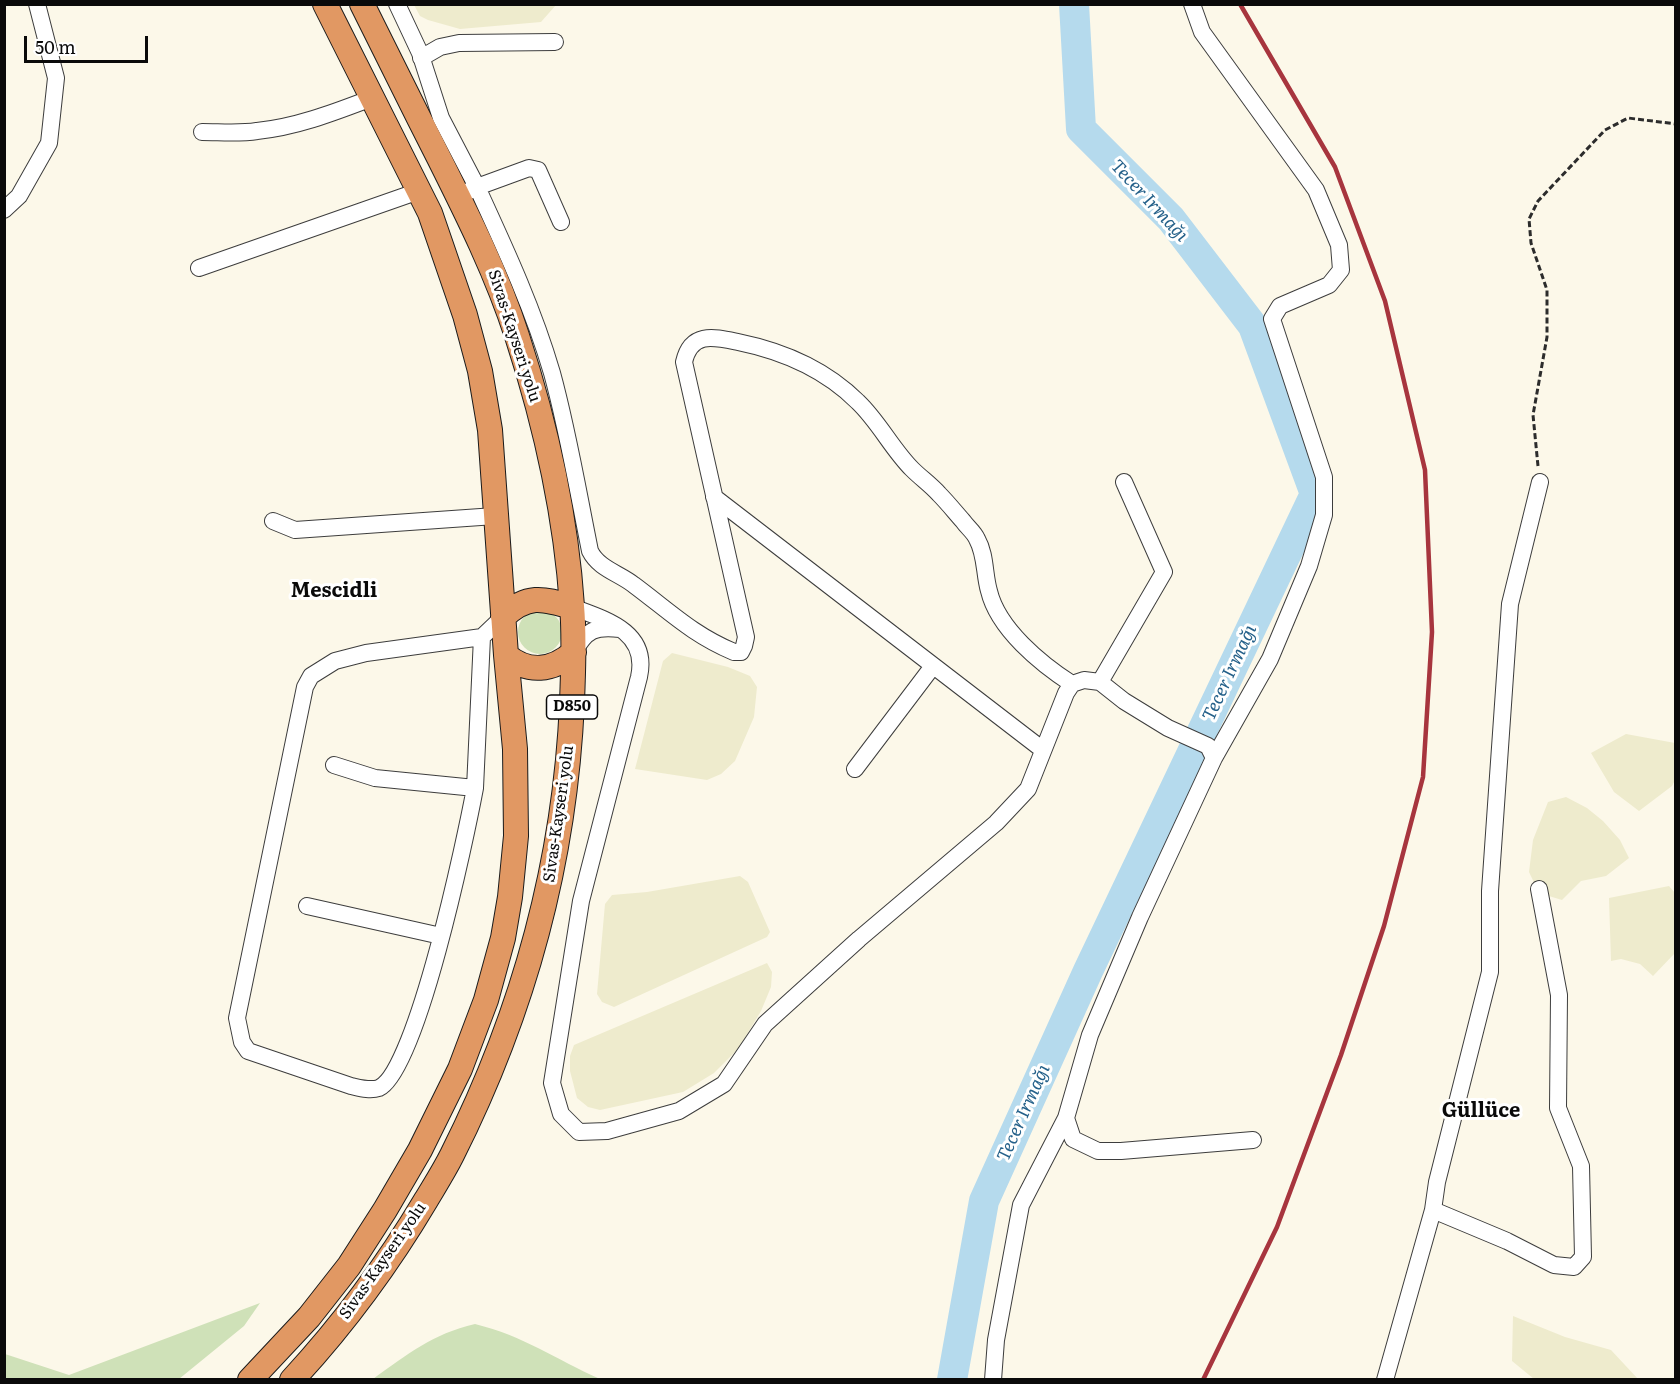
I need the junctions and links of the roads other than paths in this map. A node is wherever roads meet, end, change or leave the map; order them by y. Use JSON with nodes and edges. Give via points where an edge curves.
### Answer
{"nodes":[{"id":1,"x":37,"y":4,"type":"edge"},
{"id":2,"x":326,"y":4,"type":"edge"},
{"id":3,"x":362,"y":4,"type":"edge"},
{"id":4,"x":397,"y":4,"type":"edge"},
{"id":5,"x":1192,"y":4,"type":"edge"},
{"id":6,"x":555,"y":42,"type":"dead end"},
{"id":7,"x":421,"y":58,"type":"junction"},
{"id":8,"x":372,"y":98,"type":"junction"},
{"id":9,"x":202,"y":132,"type":"dead end"},
{"id":10,"x":419,"y":191,"type":"junction"},
{"id":11,"x":467,"y":191,"type":"junction"},
{"id":12,"x":4,"y":210,"type":"edge"},
{"id":13,"x":561,"y":222,"type":"dead end"},
{"id":14,"x":199,"y":268,"type":"dead end"},
{"id":15,"x":1124,"y":482,"type":"dead end"},
{"id":16,"x":1540,"y":482,"type":"road end"},
{"id":17,"x":714,"y":497,"type":"junction"},
{"id":18,"x":495,"y":516,"type":"junction"},
{"id":19,"x":273,"y":520,"type":"dead end"},
{"id":20,"x":572,"y":607,"type":"junction"},
{"id":21,"x":503,"y":617,"type":"junction"},
{"id":22,"x":620,"y":629,"type":"junction"},
{"id":23,"x":482,"y":637,"type":"junction"},
{"id":24,"x":574,"y":651,"type":"junction"},
{"id":25,"x":506,"y":655,"type":"junction"},
{"id":26,"x":933,"y":666,"type":"junction"},
{"id":27,"x":1100,"y":682,"type":"junction"},
{"id":28,"x":1072,"y":684,"type":"junction"},
{"id":29,"x":1043,"y":750,"type":"junction"},
{"id":30,"x":1211,"y":752,"type":"junction"},
{"id":31,"x":334,"y":765,"type":"dead end"},
{"id":32,"x":855,"y":769,"type":"dead end"},
{"id":33,"x":475,"y":788,"type":"junction"},
{"id":34,"x":1539,"y":889,"type":"dead end"},
{"id":35,"x":307,"y":906,"type":"dead end"},
{"id":36,"x":441,"y":936,"type":"junction"},
{"id":37,"x":1066,"y":1118,"type":"junction"},
{"id":38,"x":1253,"y":1140,"type":"dead end"},
{"id":39,"x":1432,"y":1210,"type":"junction"},
{"id":40,"x":250,"y":1380,"type":"edge"},
{"id":41,"x":292,"y":1380,"type":"edge"},
{"id":42,"x":993,"y":1380,"type":"edge"},
{"id":43,"x":1385,"y":1380,"type":"edge"}],
"edges":[{"from":1,"to":12,"type":"street","via":[[56,78],[49,143],[19,196]]},
{"from":2,"to":8,"type":"highway","name":"Sivas-Kayseri yolu"},
{"from":3,"to":11,"type":"highway","name":"Sivas-Kayseri yolu","number":"D850"},
{"from":4,"to":7,"type":"street"},
{"from":5,"to":30,"type":"street","via":[[1202,32],[1316,190],[1339,245],[1341,270],[1329,285],[1280,306],[1272,319],[1324,477],[1324,515],[1309,566],[1270,659]]},
{"from":6,"to":7,"type":"street","via":[[459,43],[440,47]]},
{"from":7,"to":11,"type":"street"},
{"from":8,"to":9,"type":"street","via":[[287,126],[257,132]]},
{"from":8,"to":10,"type":"highway","name":"Sivas-Kayseri yolu"},
{"from":10,"to":14,"type":"street"},
{"from":10,"to":18,"type":"highway","name":"Sivas-Kayseri yolu","via":[[430,213],[480,371],[490,430]]},
{"from":11,"to":13,"type":"street","via":[[529,168],[538,170]]},
{"from":11,"to":17,"type":"street","via":[[511,261],[534,318],[551,373],[594,558],[697,634],[741,652],[746,637]]},
{"from":11,"to":20,"type":"highway","name":"Sivas-Kayseri yolu","number":"D850","via":[[517,337],[541,423],[565,532]]},
{"from":15,"to":27,"type":"street","via":[[1164,572]]},
{"from":16,"to":39,"type":"street","via":[[1510,604],[1490,891],[1490,972]]},
{"from":17,"to":26,"type":"street"},
{"from":17,"to":28,"type":"street","via":[[684,362],[690,347],[708,337],[749,344],[788,357],[815,370],[859,402],[898,454],[940,494],[977,538],[993,604],[1003,620],[1042,663]]},
{"from":18,"to":19,"type":"street","via":[[295,530]]},
{"from":18,"to":21,"type":"highway","name":"Sivas-Kayseri yolu"},
{"from":20,"to":21,"type":"highway","via":[[531,599],[517,604]]},
{"from":20,"to":22,"type":"street"},
{"from":20,"to":24,"type":"highway","name":"Sivas-Kayseri yolu","number":"D850"},
{"from":21,"to":23,"type":"street"},
{"from":21,"to":25,"type":"highway","name":"Sivas-Kayseri yolu"},
{"from":22,"to":24,"type":"street","via":[[593,630],[582,637]]},
{"from":22,"to":29,"type":"street","via":[[640,650],[641,666],[581,902],[552,1083],[561,1114],[579,1132],[607,1131],[679,1112],[724,1084],[765,1024],[996,823],[1028,789]]},
{"from":23,"to":25,"type":"street"},
{"from":23,"to":33,"type":"street"},
{"from":23,"to":36,"type":"street","via":[[366,653],[334,662],[311,676],[305,687],[237,1018],[242,1042],[248,1051],[351,1086],[379,1088],[398,1066],[423,1001]]},
{"from":24,"to":25,"type":"highway","via":[[559,664],[545,668],[519,664]]},
{"from":24,"to":41,"type":"highway","name":"Sivas-Kayseri yolu","number":"D850","via":[[570,749],[555,855],[535,942],[499,1048],[452,1156],[410,1227],[320,1350]]},
{"from":25,"to":40,"type":"highway","name":"Sivas-Kayseri yolu","via":[[515,749],[516,836],[503,938],[486,1000],[460,1069],[385,1210],[349,1266],[309,1317]]},
{"from":26,"to":29,"type":"street"},
{"from":26,"to":32,"type":"street"},
{"from":27,"to":28,"type":"street","via":[[1084,680]]},
{"from":27,"to":30,"type":"street","via":[[1124,701]]},
{"from":28,"to":29,"type":"street"},
{"from":30,"to":37,"type":"street","via":[[1090,1035]]},
{"from":31,"to":33,"type":"street","via":[[375,778]]},
{"from":33,"to":36,"type":"street"},
{"from":34,"to":39,"type":"street","via":[[1559,995],[1558,1108],[1581,1166],[1583,1257],[1574,1267],[1554,1265]]},
{"from":35,"to":36,"type":"street"},
{"from":37,"to":38,"type":"street","via":[[1072,1139],[1098,1151]]},
{"from":37,"to":42,"type":"street","via":[[1021,1206],[996,1340]]},
{"from":39,"to":43,"type":"street"}]}
